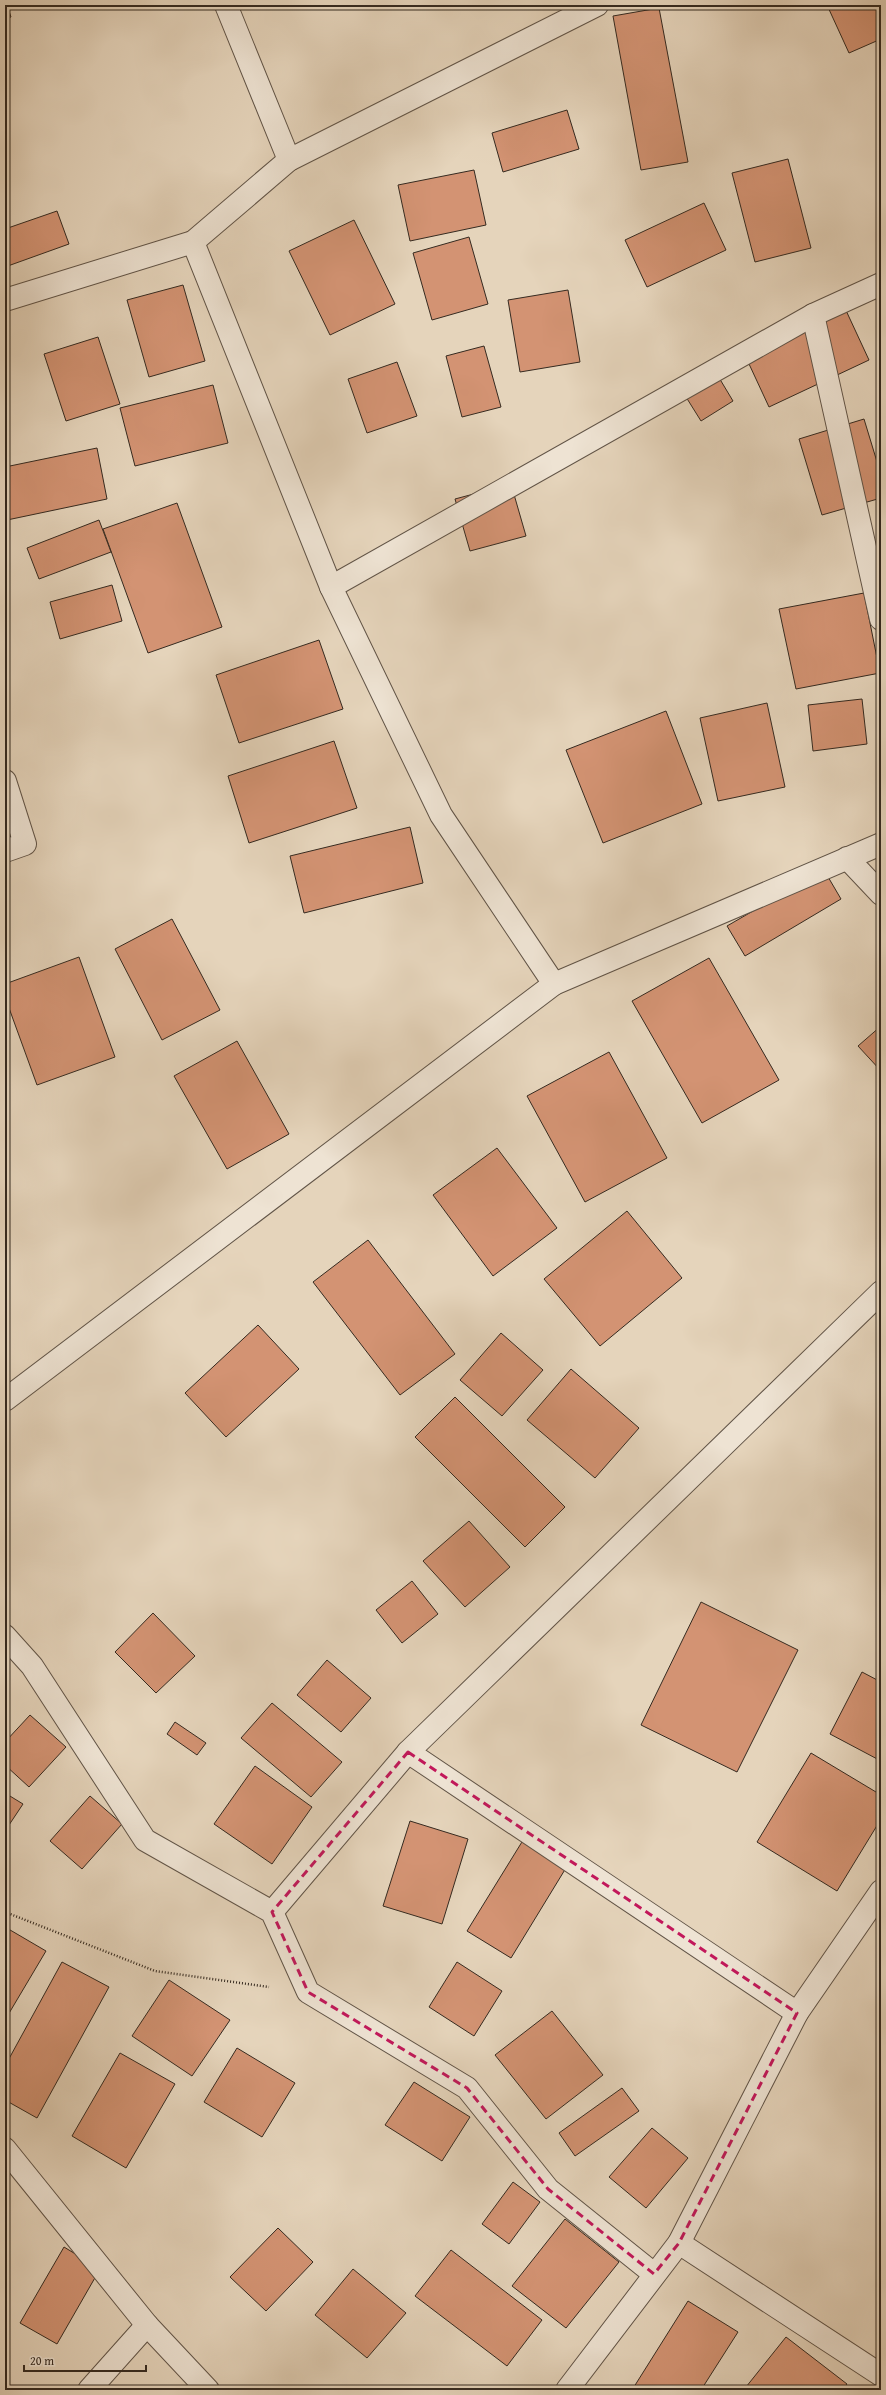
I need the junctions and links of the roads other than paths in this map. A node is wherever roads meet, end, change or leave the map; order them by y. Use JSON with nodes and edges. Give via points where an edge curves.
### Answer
{"nodes":[{"id":1,"x":226,"y":5,"type":"edge"},
{"id":2,"x":597,"y":5,"type":"edge"},
{"id":3,"x":289,"y":160,"type":"junction"},
{"id":4,"x":193,"y":242,"type":"junction"},
{"id":5,"x":881,"y":284,"type":"edge"},
{"id":6,"x":5,"y":300,"type":"edge"},
{"id":7,"x":813,"y":315,"type":"junction"},
{"id":8,"x":331,"y":588,"type":"junction"},
{"id":9,"x":881,"y":619,"type":"edge"},
{"id":10,"x":5,"y":781,"type":"edge"},
{"id":11,"x":881,"y":844,"type":"edge"},
{"id":12,"x":5,"y":851,"type":"edge"},
{"id":13,"x":847,"y":858,"type":"junction"},
{"id":14,"x":881,"y":894,"type":"edge"},
{"id":15,"x":554,"y":984,"type":"junction"},
{"id":16,"x":881,"y":1292,"type":"edge"},
{"id":17,"x":5,"y":1400,"type":"edge"},
{"id":18,"x":5,"y":1636,"type":"edge"},
{"id":19,"x":408,"y":1752,"type":"junction"},
{"id":20,"x":881,"y":1891,"type":"edge"},
{"id":21,"x":272,"y":1912,"type":"junction"},
{"id":22,"x":798,"y":2013,"type":"junction"},
{"id":23,"x":5,"y":2149,"type":"edge"},
{"id":24,"x":679,"y":2243,"type":"junction"},
{"id":25,"x":654,"y":2274,"type":"junction"},
{"id":26,"x":147,"y":2326,"type":"junction"},
{"id":27,"x":881,"y":2375,"type":"edge"},
{"id":28,"x":89,"y":2390,"type":"edge"},
{"id":29,"x":208,"y":2390,"type":"edge"},
{"id":30,"x":567,"y":2390,"type":"edge"}],
"edges":[{"from":1,"to":3,"type":"street"},
{"from":2,"to":3,"type":"street"},
{"from":3,"to":4,"type":"street"},
{"from":4,"to":6,"type":"street"},
{"from":4,"to":8,"type":"street"},
{"from":5,"to":7,"type":"street"},
{"from":7,"to":8,"type":"street"},
{"from":7,"to":9,"type":"street"},
{"from":8,"to":15,"type":"street","via":[[441,815]]},
{"from":10,"to":12,"type":"street","via":[[25,844]]},
{"from":11,"to":13,"type":"street"},
{"from":13,"to":14,"type":"street"},
{"from":13,"to":15,"type":"street"},
{"from":15,"to":17,"type":"street"},
{"from":16,"to":19,"type":"street"},
{"from":18,"to":21,"type":"street","via":[[32,1666],[145,1840]]},
{"from":19,"to":21,"type":"street"},
{"from":19,"to":22,"type":"street"},
{"from":20,"to":22,"type":"street"},
{"from":21,"to":25,"type":"street","via":[[308,1992],[467,2088],[548,2189]]},
{"from":22,"to":24,"type":"street"},
{"from":23,"to":26,"type":"street"},
{"from":24,"to":25,"type":"street"},
{"from":24,"to":27,"type":"street"},
{"from":25,"to":30,"type":"street"},
{"from":26,"to":28,"type":"street"},
{"from":26,"to":29,"type":"street"}]}
